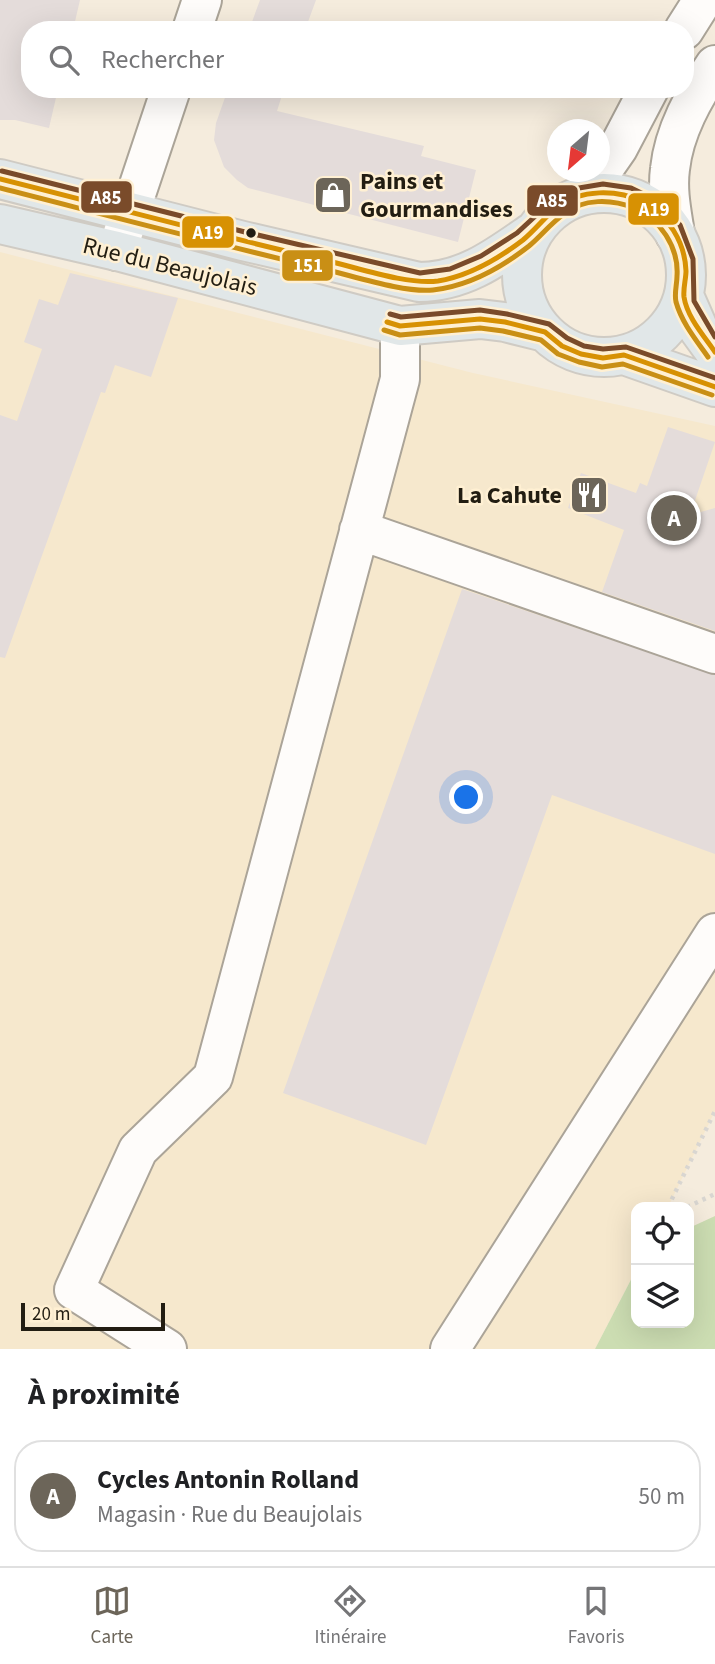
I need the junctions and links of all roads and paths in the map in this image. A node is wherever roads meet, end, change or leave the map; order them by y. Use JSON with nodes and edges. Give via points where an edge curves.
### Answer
{"nodes":[{"id":1,"x":202,"y":0,"type":"edge"},
{"id":2,"x":703,"y":0,"type":"edge"},
{"id":3,"x":195,"y":21,"type":"edge"},
{"id":4,"x":690,"y":21,"type":"edge"},
{"id":5,"x":715,"y":65,"type":"edge"},
{"id":6,"x":168,"y":98,"type":"edge"},
{"id":7,"x":644,"y":98,"type":"edge"},
{"id":8,"x":0,"y":178,"type":"edge"},
{"id":9,"x":586,"y":194,"type":"junction"},
{"id":10,"x":129,"y":210,"type":"junction"},
{"id":11,"x":0,"y":224,"type":"edge"},
{"id":12,"x":534,"y":231,"type":"junction"},
{"id":13,"x":675,"y":234,"type":"junction"},
{"id":14,"x":117,"y":251,"type":"junction"},
{"id":15,"x":684,"y":296,"type":"junction"},
{"id":16,"x":400,"y":326,"type":"junction"},
{"id":17,"x":545,"y":332,"type":"junction"},
{"id":18,"x":715,"y":352,"type":"edge"},
{"id":19,"x":624,"y":355,"type":"junction"},
{"id":20,"x":715,"y":387,"type":"edge"},
{"id":21,"x":359,"y":530,"type":"junction"},
{"id":22,"x":715,"y":654,"type":"edge"},
{"id":23,"x":715,"y":933,"type":"edge"},
{"id":24,"x":715,"y":1111,"type":"edge"},
{"id":25,"x":715,"y":1194,"type":"edge"},
{"id":26,"x":670,"y":1202,"type":"edge"},
{"id":27,"x":694,"y":1204,"type":"edge"},
{"id":28,"x":167,"y":1349,"type":"edge"},
{"id":29,"x":450,"y":1349,"type":"edge"}],
"edges":[{"from":1,"to":3,"type":"street"},
{"from":2,"to":4,"type":"street"},
{"from":5,"to":13,"type":"street","via":[[689,108],[674,147],[669,192]]},
{"from":6,"to":10,"type":"street"},
{"from":7,"to":9,"type":"street"},
{"from":8,"to":10,"type":"main road","name":"Rue du Beaujolais"},
{"from":9,"to":12,"type":"main road","via":[[566,201]]},
{"from":9,"to":13,"type":"main road","via":[[628,196],[664,217]]},
{"from":10,"to":12,"type":"main road","name":"Rue du Beaujolais","via":[[419,282],[436,282],[484,265]]},
{"from":10,"to":14,"type":"street"},
{"from":11,"to":14,"type":"main road","name":"Rue du Beaujolais"},
{"from":12,"to":17,"type":"main road","via":[[524,251],[523,295]]},
{"from":13,"to":15,"type":"main road","via":[[684,254]]},
{"from":14,"to":16,"type":"main road","name":"Rue du Beaujolais"},
{"from":15,"to":18,"type":"main road"},
{"from":15,"to":19,"type":"main road","via":[[662,334]]},
{"from":16,"to":17,"type":"main road","name":"Rue du Beaujolais","via":[[480,318]]},
{"from":16,"to":21,"type":"street","via":[[400,379]]},
{"from":17,"to":19,"type":"main road","via":[[581,354]]},
{"from":19,"to":20,"type":"main road"},
{"from":21,"to":22,"type":"street"},
{"from":21,"to":28,"type":"street","via":[[213,1077],[138,1150],[74,1290]]},
{"from":23,"to":29,"type":"street"},
{"from":24,"to":26,"type":"path"},
{"from":25,"to":27,"type":"path"}]}
